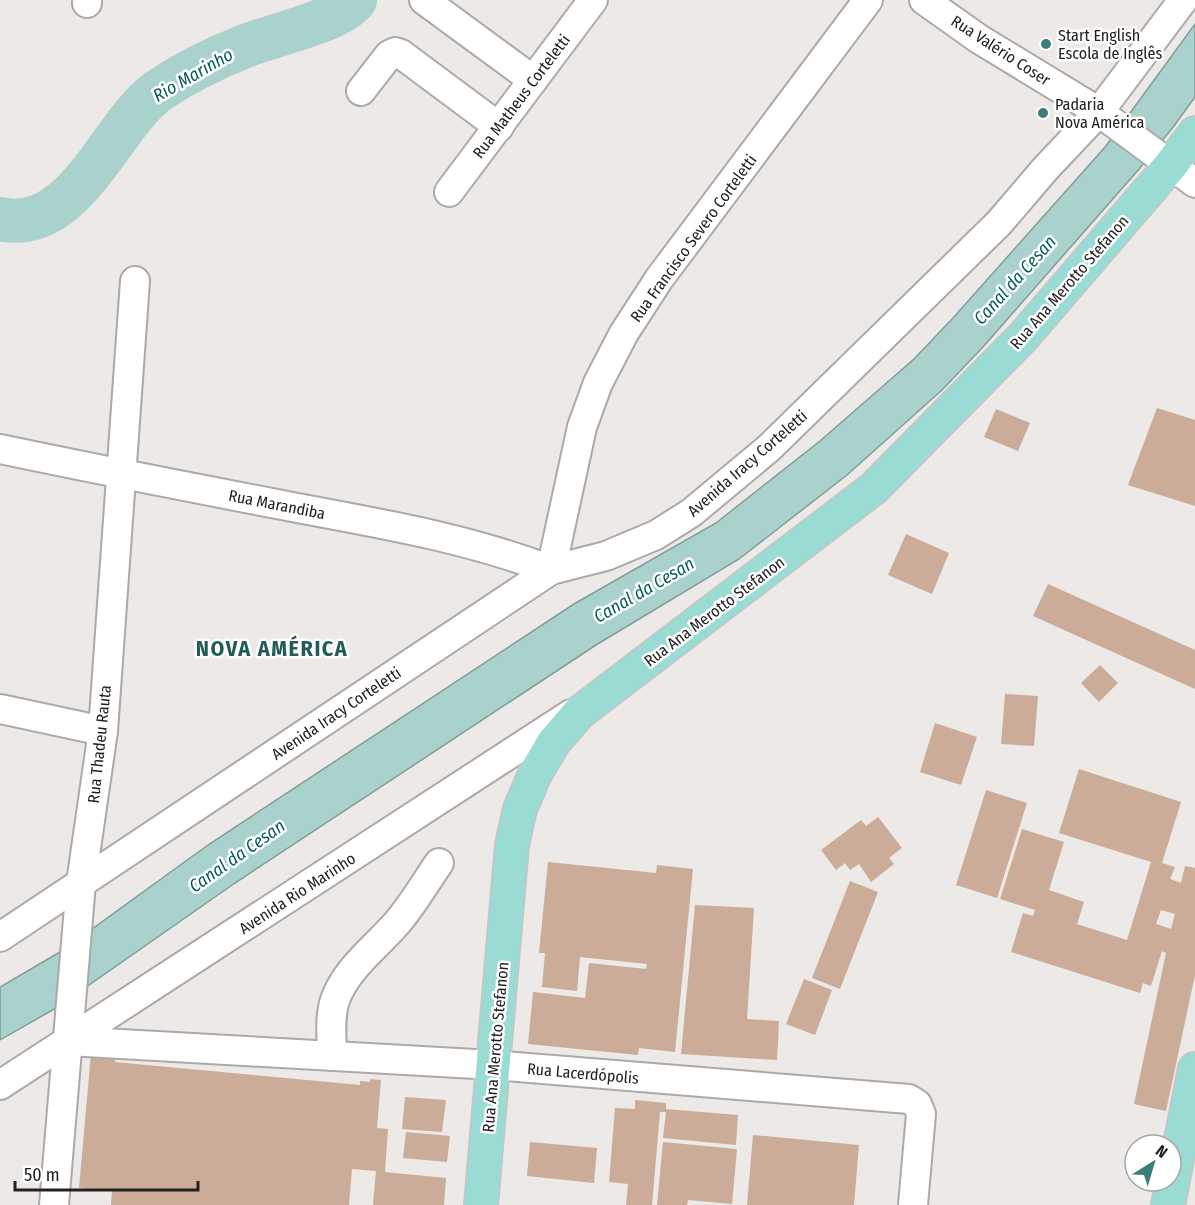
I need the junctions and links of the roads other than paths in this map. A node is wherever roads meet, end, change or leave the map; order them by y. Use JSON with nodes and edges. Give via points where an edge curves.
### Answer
{"nodes":[{"id":1,"x":424,"y":0,"type":"edge"},
{"id":2,"x":868,"y":0,"type":"edge"},
{"id":3,"x":924,"y":0,"type":"edge"},
{"id":4,"x":1183,"y":0,"type":"edge"},
{"id":5,"x":588,"y":2,"type":"edge"},
{"id":6,"x":533,"y":80,"type":"junction"},
{"id":7,"x":361,"y":91,"type":"dead end"},
{"id":8,"x":1109,"y":120,"type":"junction"},
{"id":9,"x":500,"y":127,"type":"junction"},
{"id":10,"x":1195,"y":133,"type":"edge"},
{"id":11,"x":1174,"y":169,"type":"edge"},
{"id":12,"x":449,"y":192,"type":"dead end"},
{"id":13,"x":135,"y":281,"type":"dead end"},
{"id":14,"x":0,"y":449,"type":"edge"},
{"id":15,"x":120,"y":475,"type":"junction"},
{"id":16,"x":562,"y":522,"type":"junction"},
{"id":17,"x":606,"y":556,"type":"junction"},
{"id":18,"x":551,"y":570,"type":"junction"},
{"id":19,"x":593,"y":700,"type":"junction"},
{"id":20,"x":0,"y":710,"type":"edge"},
{"id":21,"x":103,"y":731,"type":"junction"},
{"id":22,"x":439,"y":863,"type":"dead end"},
{"id":23,"x":81,"y":883,"type":"junction"},
{"id":24,"x":0,"y":937,"type":"edge"},
{"id":25,"x":68,"y":1041,"type":"junction"},
{"id":26,"x":332,"y":1056,"type":"junction"},
{"id":27,"x":493,"y":1065,"type":"junction"},
{"id":28,"x":1195,"y":1069,"type":"edge"},
{"id":29,"x":0,"y":1084,"type":"edge"},
{"id":30,"x":54,"y":1205,"type":"edge"},
{"id":31,"x":481,"y":1205,"type":"edge"},
{"id":32,"x":912,"y":1205,"type":"edge"},
{"id":33,"x":1168,"y":1205,"type":"edge"}],
"edges":[{"from":1,"to":6,"type":"street"},
{"from":2,"to":16,"type":"street","name":"Rua Francisco Severo Corteletti","via":[[659,279],[624,333],[598,383],[582,427]]},
{"from":3,"to":8,"type":"street","name":"Rua Valério Coser"},
{"from":4,"to":8,"type":"street","name":"Avenida Iracy Corteletti"},
{"from":5,"to":6,"type":"street","name":"Rua Matheus Corteletti"},
{"from":6,"to":9,"type":"street","name":"Rua Matheus Corteletti"},
{"from":7,"to":9,"type":"street","via":[[395,52]]},
{"from":8,"to":11,"type":"street","name":"Rua Valério Coser"},
{"from":8,"to":17,"type":"street","name":"Avenida Iracy Corteletti","via":[[1046,168],[999,223],[769,448],[691,513],[656,535]]},
{"from":9,"to":12,"type":"street","name":"Rua Matheus Corteletti"},
{"from":10,"to":11,"type":"main road","name":"Rua Ana Merotto Stefanon"},
{"from":11,"to":19,"type":"main road","name":"Rua Ana Merotto Stefanon","via":[[1023,337],[874,488]]},
{"from":13,"to":15,"type":"street","name":"Rua Thadeu Rauta"},
{"from":14,"to":15,"type":"street","name":"Rua Marandiba"},
{"from":15,"to":18,"type":"street","name":"Rua Marandiba","via":[[436,534],[494,549]]},
{"from":15,"to":21,"type":"street","name":"Rua Thadeu Rauta"},
{"from":16,"to":17,"type":"street","via":[[581,542]]},
{"from":16,"to":18,"type":"street","name":"Rua Francisco Severo Corteletti"},
{"from":17,"to":18,"type":"street","name":"Avenida Iracy Corteletti"},
{"from":18,"to":23,"type":"street","name":"Avenida Iracy Corteletti"},
{"from":19,"to":25,"type":"street","name":"Avenida Rio Marinho"},
{"from":19,"to":27,"type":"main road","name":"Rua Ana Merotto Stefanon","via":[[544,757],[515,827]]},
{"from":20,"to":21,"type":"street"},
{"from":21,"to":23,"type":"street","name":"Rua Thadeu Rauta"},
{"from":22,"to":26,"type":"street","via":[[398,922],[344,983],[332,1018]]},
{"from":23,"to":24,"type":"street","name":"Avenida Iracy Corteletti"},
{"from":23,"to":25,"type":"street","name":"Rua Thadeu Rauta"},
{"from":25,"to":26,"type":"street","name":"Rua Lacerdópolis"},
{"from":25,"to":29,"type":"street","name":"Avenida Rio Marinho"},
{"from":25,"to":30,"type":"street","name":"Rua Thadeu Rauta"},
{"from":26,"to":27,"type":"street","name":"Rua Lacerdópolis"},
{"from":27,"to":31,"type":"main road","name":"Rua Ana Merotto Stefanon"},
{"from":27,"to":32,"type":"street","name":"Rua Lacerdópolis","via":[[909,1099],[917,1104],[921,1114]]},
{"from":28,"to":33,"type":"main road"}]}
